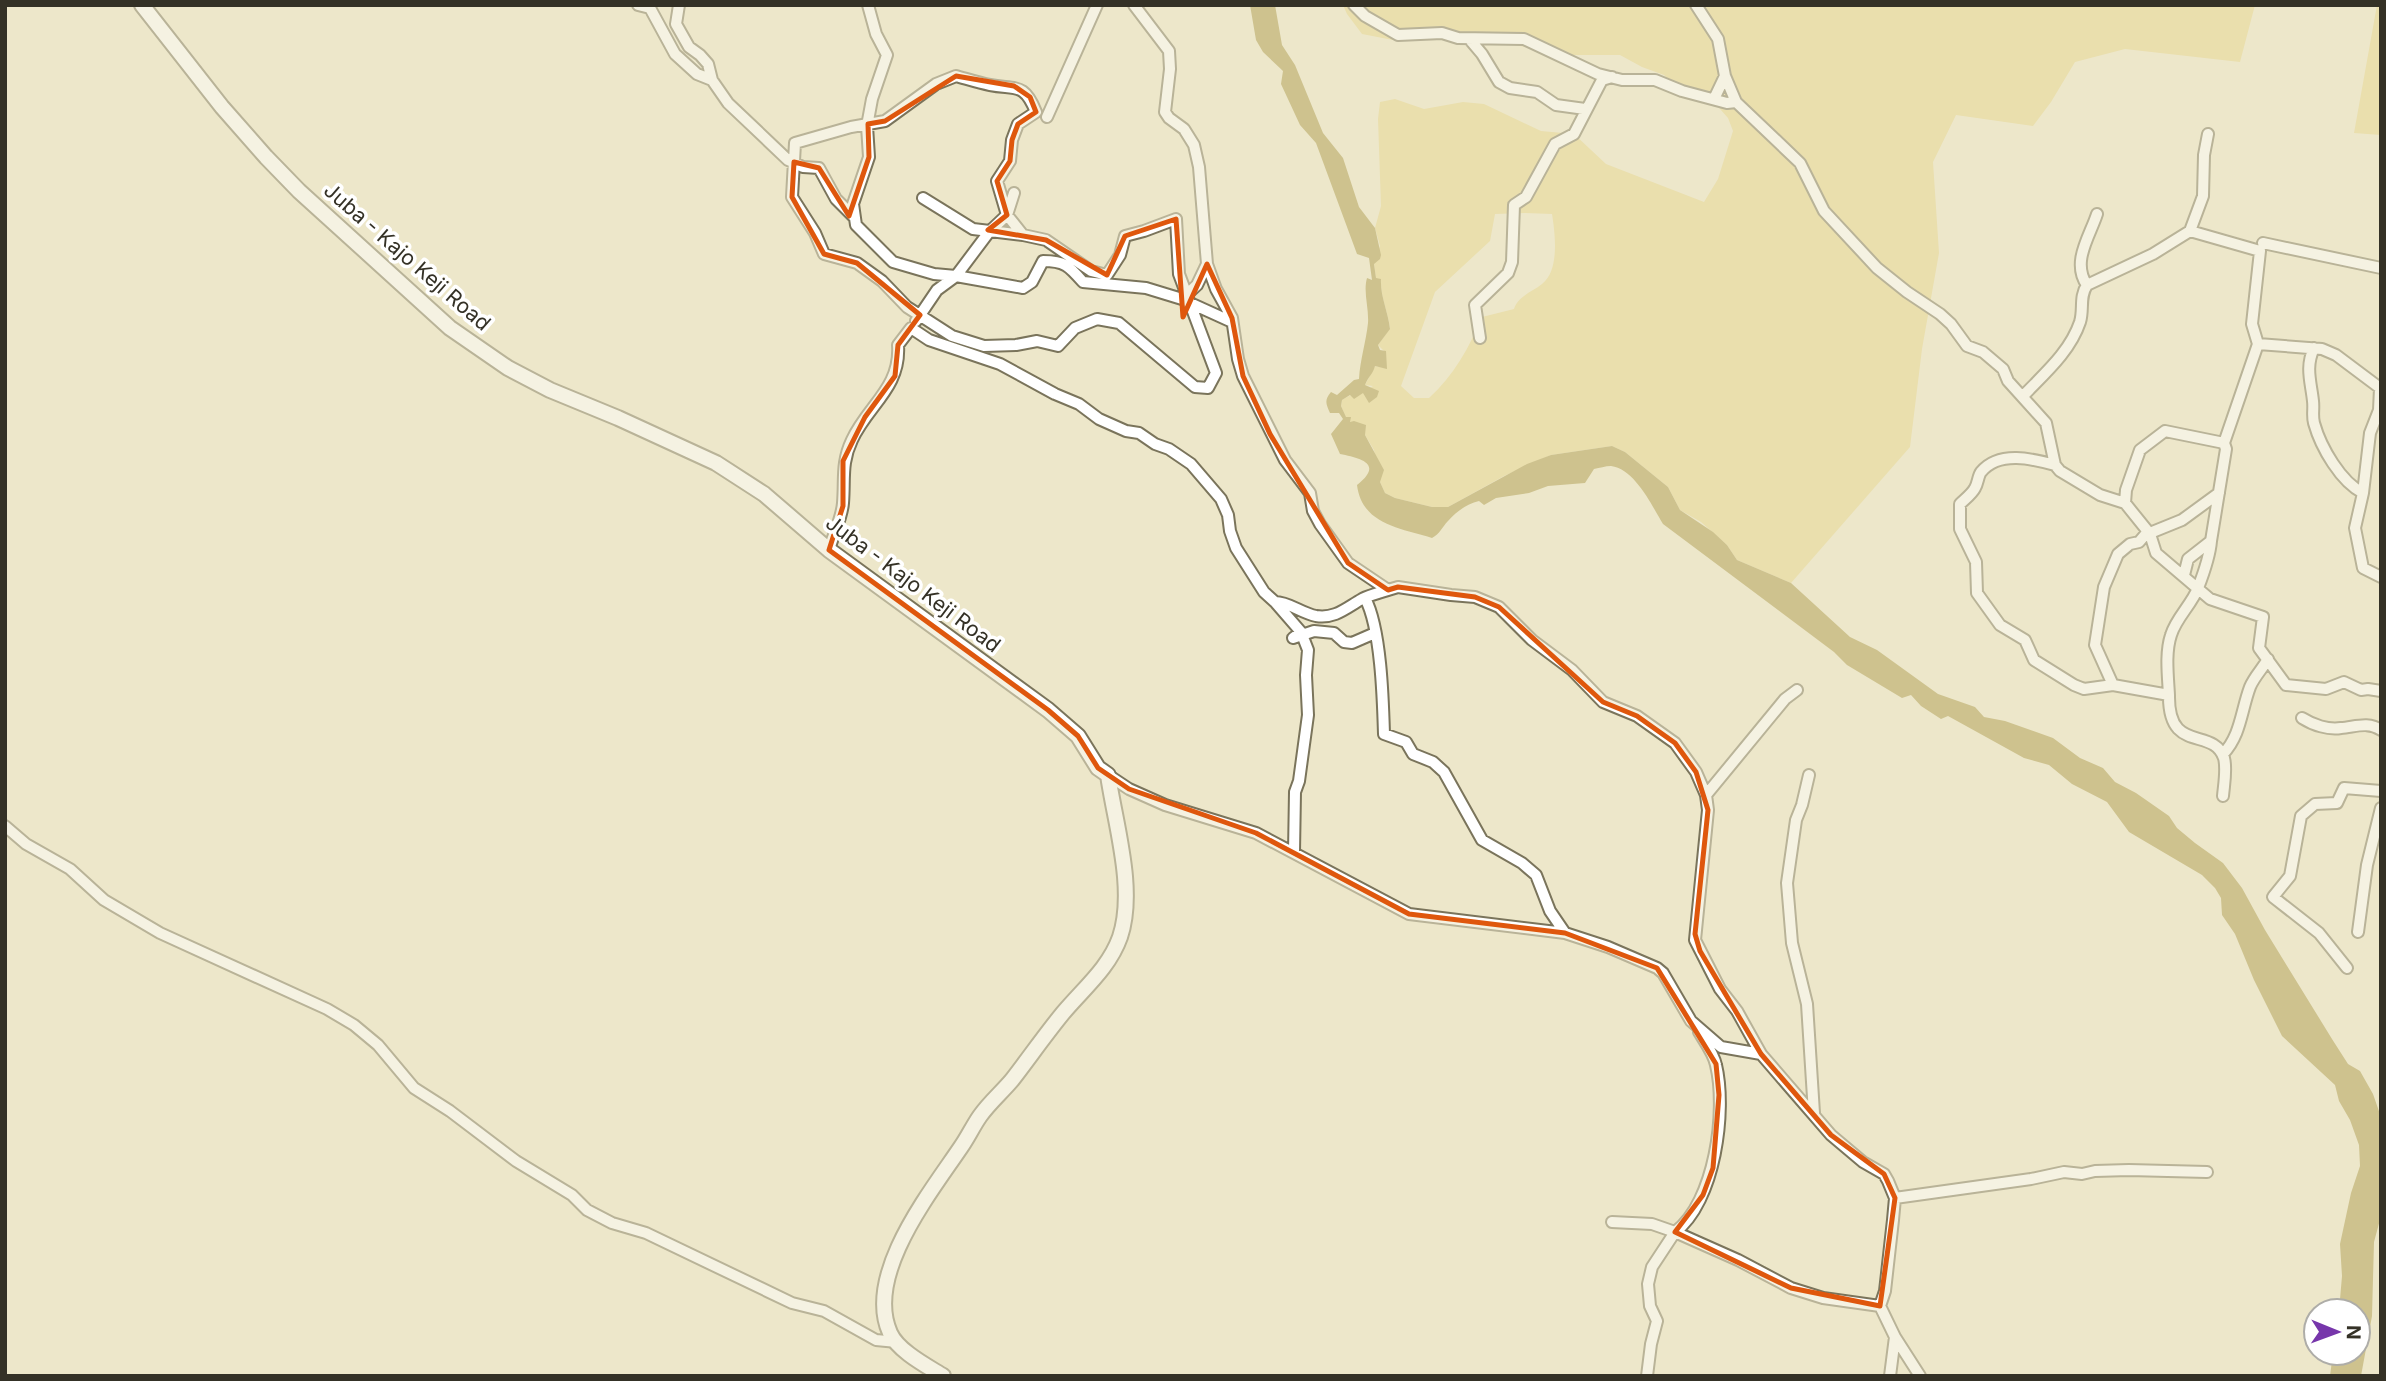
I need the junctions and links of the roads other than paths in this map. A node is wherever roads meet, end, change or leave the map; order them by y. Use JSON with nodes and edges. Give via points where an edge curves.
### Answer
{"nodes":[{"id":1,"x":142,"y":5,"type":"edge"},
{"id":2,"x":638,"y":5,"type":"edge"},
{"id":3,"x":679,"y":5,"type":"edge"},
{"id":4,"x":868,"y":5,"type":"edge"},
{"id":5,"x":1097,"y":5,"type":"edge"},
{"id":6,"x":1134,"y":5,"type":"edge"},
{"id":7,"x":1354,"y":5,"type":"edge"},
{"id":8,"x":1696,"y":5,"type":"edge"},
{"id":9,"x":1471,"y":41,"type":"dead end"},
{"id":10,"x":1725,"y":76,"type":"junction"},
{"id":11,"x":1612,"y":77,"type":"junction"},
{"id":12,"x":712,"y":80,"type":"junction"},
{"id":13,"x":1714,"y":99,"type":"junction"},
{"id":14,"x":1736,"y":102,"type":"junction"},
{"id":15,"x":1585,"y":109,"type":"junction"},
{"id":16,"x":1047,"y":117,"type":"dead end"},
{"id":17,"x":2208,"y":134,"type":"dead end"},
{"id":18,"x":1014,"y":193,"type":"dead end"},
{"id":19,"x":923,"y":198,"type":"dead end"},
{"id":20,"x":2097,"y":214,"type":"dead end"},
{"id":21,"x":1007,"y":215,"type":"junction"},
{"id":22,"x":853,"y":216,"type":"junction"},
{"id":23,"x":2190,"y":231,"type":"junction"},
{"id":24,"x":989,"y":232,"type":"junction"},
{"id":25,"x":1023,"y":235,"type":"junction"},
{"id":26,"x":2263,"y":243,"type":"dead end"},
{"id":27,"x":1207,"y":264,"type":"junction"},
{"id":28,"x":2381,"y":268,"type":"edge"},
{"id":29,"x":956,"y":276,"type":"junction"},
{"id":30,"x":2087,"y":285,"type":"junction"},
{"id":31,"x":1182,"y":299,"type":"junction"},
{"id":32,"x":1232,"y":322,"type":"junction"},
{"id":33,"x":911,"y":328,"type":"junction"},
{"id":34,"x":1480,"y":338,"type":"dead end"},
{"id":35,"x":2258,"y":344,"type":"junction"},
{"id":36,"x":2314,"y":348,"type":"junction"},
{"id":37,"x":2380,"y":388,"type":"edge"},
{"id":38,"x":2023,"y":396,"type":"junction"},
{"id":39,"x":2224,"y":443,"type":"junction"},
{"id":40,"x":2055,"y":465,"type":"junction"},
{"id":41,"x":2364,"y":493,"type":"junction"},
{"id":42,"x":2219,"y":494,"type":"junction"},
{"id":43,"x":2126,"y":503,"type":"junction"},
{"id":44,"x":2150,"y":534,"type":"junction"},
{"id":45,"x":2211,"y":541,"type":"junction"},
{"id":46,"x":829,"y":550,"type":"junction"},
{"id":47,"x":2184,"y":575,"type":"junction"},
{"id":48,"x":2381,"y":576,"type":"edge"},
{"id":49,"x":2198,"y":588,"type":"junction"},
{"id":50,"x":1388,"y":590,"type":"junction"},
{"id":51,"x":1365,"y":598,"type":"junction"},
{"id":52,"x":1275,"y":602,"type":"junction"},
{"id":53,"x":1301,"y":632,"type":"junction"},
{"id":54,"x":1375,"y":634,"type":"junction"},
{"id":55,"x":2268,"y":659,"type":"junction"},
{"id":56,"x":2112,"y":685,"type":"junction"},
{"id":57,"x":1797,"y":690,"type":"dead end"},
{"id":58,"x":2381,"y":691,"type":"edge"},
{"id":59,"x":2169,"y":695,"type":"junction"},
{"id":60,"x":2302,"y":718,"type":"dead end"},
{"id":61,"x":2381,"y":730,"type":"edge"},
{"id":62,"x":2223,"y":754,"type":"junction"},
{"id":63,"x":1108,"y":775,"type":"junction"},
{"id":64,"x":1809,"y":775,"type":"dead end"},
{"id":65,"x":2381,"y":791,"type":"edge"},
{"id":66,"x":1706,"y":795,"type":"junction"},
{"id":67,"x":2223,"y":796,"type":"dead end"},
{"id":68,"x":2381,"y":808,"type":"edge"},
{"id":69,"x":5,"y":826,"type":"edge"},
{"id":70,"x":1294,"y":852,"type":"junction"},
{"id":71,"x":2358,"y":932,"type":"dead end"},
{"id":72,"x":1565,"y":933,"type":"junction"},
{"id":73,"x":2347,"y":968,"type":"dead end"},
{"id":74,"x":1691,"y":1021,"type":"junction"},
{"id":75,"x":1761,"y":1054,"type":"junction"},
{"id":76,"x":1814,"y":1113,"type":"junction"},
{"id":77,"x":2207,"y":1172,"type":"dead end"},
{"id":78,"x":1895,"y":1198,"type":"junction"},
{"id":79,"x":1612,"y":1222,"type":"dead end"},
{"id":80,"x":1675,"y":1232,"type":"junction"},
{"id":81,"x":1880,"y":1306,"type":"junction"},
{"id":82,"x":1895,"y":1337,"type":"junction"},
{"id":83,"x":897,"y":1342,"type":"junction"},
{"id":84,"x":943,"y":1376,"type":"edge"},
{"id":85,"x":1647,"y":1376,"type":"edge"},
{"id":86,"x":1890,"y":1376,"type":"edge"},
{"id":87,"x":1920,"y":1376,"type":"edge"}],
"edges":[{"from":1,"to":46,"type":"main road","name":"Juba - Kajo Keji Road","via":[[266,157],[450,328],[550,390],[716,463],[764,494]]},
{"from":2,"to":12,"type":"street","via":[[650,8],[675,54],[697,74]]},
{"from":3,"to":12,"type":"street","via":[[676,24],[689,47],[708,64]]},
{"from":4,"to":22,"type":"street","via":[[887,55],[867,126],[869,157]]},
{"from":5,"to":16,"type":"street"},
{"from":6,"to":27,"type":"street","via":[[1169,51],[1165,112],[1194,145]]},
{"from":7,"to":11,"type":"street","via":[[1398,35],[1524,39]]},
{"from":8,"to":10,"type":"street","via":[[1718,39]]},
{"from":9,"to":15,"type":"street","via":[[1499,82],[1536,92],[1556,105]]},
{"from":10,"to":13,"type":"street"},
{"from":10,"to":14,"type":"street"},
{"from":11,"to":13,"type":"street","via":[[1655,80]]},
{"from":11,"to":15,"type":"street","via":[[1602,80]]},
{"from":12,"to":22,"type":"street","via":[[728,103],[788,160],[819,168]]},
{"from":13,"to":14,"type":"street"},
{"from":14,"to":38,"type":"street","via":[[1800,163],[1824,211],[1877,268],[1940,314],[1967,345],[2003,369]]},
{"from":15,"to":34,"type":"street","via":[[1574,134],[1555,144],[1526,197],[1514,205],[1508,273],[1475,305]]},
{"from":17,"to":23,"type":"street","via":[[2203,196]]},
{"from":18,"to":21,"type":"street"},
{"from":19,"to":24,"type":"street","via":[[973,229]]},
{"from":20,"to":30,"type":"street","via":[[2082,250],[2082,277]]},
{"from":21,"to":24,"type":"street"},
{"from":21,"to":25,"type":"street"},
{"from":21,"to":25,"type":"street","via":[[997,181],[1010,161],[1018,124],[1036,112],[1030,97],[1014,86],[956,76],[936,84],[885,121],[795,143],[792,197],[824,254],[857,263],[907,307],[952,336],[984,346],[1037,341],[1058,346],[1075,328],[1097,319],[1119,323],[1195,387],[1208,388],[1216,373],[1179,274],[1176,219],[1125,236],[1107,275],[1091,271],[1046,240]]},
{"from":22,"to":29,"type":"street","via":[[856,225],[892,262]]},
{"from":23,"to":30,"type":"street"},
{"from":23,"to":35,"type":"street","via":[[2260,251],[2252,324]]},
{"from":24,"to":25,"type":"street"},
{"from":24,"to":29,"type":"street"},
{"from":26,"to":28,"type":"street"},
{"from":27,"to":31,"type":"street","via":[[1197,285]]},
{"from":27,"to":32,"type":"street"},
{"from":29,"to":31,"type":"street","via":[[1023,288],[1032,282],[1043,261],[1059,261],[1083,282],[1146,288]]},
{"from":29,"to":33,"type":"street","via":[[937,290]]},
{"from":30,"to":38,"type":"street","via":[[2081,293],[2080,322],[2069,344]]},
{"from":31,"to":32,"type":"street"},
{"from":32,"to":50,"type":"street","via":[[1243,376],[1285,460],[1310,493],[1320,524],[1348,563]]},
{"from":33,"to":46,"type":"street","via":[[898,345],[895,376],[864,417],[843,461],[843,506]]},
{"from":33,"to":52,"type":"street","via":[[929,340],[1000,364],[1191,464],[1221,499],[1236,548]]},
{"from":35,"to":36,"type":"street"},
{"from":35,"to":39,"type":"street"},
{"from":36,"to":37,"type":"street","via":[[2336,355]]},
{"from":36,"to":41,"type":"street","via":[[2308,365],[2314,421],[2326,453],[2353,488]]},
{"from":37,"to":41,"type":"street"},
{"from":38,"to":40,"type":"street","via":[[2046,423]]},
{"from":39,"to":42,"type":"street"},
{"from":39,"to":43,"type":"street","via":[[2165,430],[2140,450]]},
{"from":40,"to":43,"type":"street","via":[[2092,491]]},
{"from":40,"to":56,"type":"street","via":[[2029,458],[1994,463],[1981,472],[1975,491],[1960,504],[1960,529],[1976,562],[1976,593],[2000,625],[2025,640],[2034,660],[2084,689]]},
{"from":41,"to":48,"type":"street","via":[[2355,528],[2361,559],[2363,568]]},
{"from":42,"to":44,"type":"street","via":[[2182,520]]},
{"from":42,"to":45,"type":"street"},
{"from":43,"to":44,"type":"street"},
{"from":44,"to":47,"type":"street","via":[[2155,553]]},
{"from":44,"to":56,"type":"street","via":[[2118,554],[2104,587],[2095,645]]},
{"from":45,"to":47,"type":"street","via":[[2188,559]]},
{"from":45,"to":49,"type":"street"},
{"from":46,"to":63,"type":"main road","name":"Juba - Kajo Keji Road","via":[[1048,710],[1078,736],[1098,768]]},
{"from":47,"to":49,"type":"street"},
{"from":49,"to":55,"type":"street","via":[[2210,598],[2263,617],[2259,648]]},
{"from":49,"to":59,"type":"street","via":[[2171,633]]},
{"from":50,"to":51,"type":"street"},
{"from":50,"to":66,"type":"street","via":[[1398,587],[1475,597],[1499,607],[1603,702],[1637,716],[1675,743]]},
{"from":51,"to":52,"type":"street","via":[[1335,616],[1318,616]]},
{"from":51,"to":54,"type":"street"},
{"from":52,"to":53,"type":"street"},
{"from":53,"to":54,"type":"street","via":[[1293,638],[1314,631],[1334,633],[1352,643]]},
{"from":53,"to":70,"type":"street","via":[[1308,650],[1308,715],[1294,792]]},
{"from":54,"to":72,"type":"street","via":[[1384,734],[1406,743],[1413,754],[1444,772],[1482,840],[1536,875],[1550,911]]},
{"from":55,"to":58,"type":"street","via":[[2286,685],[2326,689],[2344,682],[2361,690]]},
{"from":55,"to":62,"type":"street","via":[[2250,687],[2241,722]]},
{"from":56,"to":59,"type":"street"},
{"from":57,"to":66,"type":"street"},
{"from":59,"to":62,"type":"street","via":[[2169,712],[2182,733]]},
{"from":60,"to":61,"type":"street","via":[[2333,729],[2361,724]]},
{"from":62,"to":67,"type":"street"},
{"from":63,"to":70,"type":"street","via":[[1165,806],[1256,833]]},
{"from":63,"to":83,"type":"main road","via":[[1124,875],[1126,909],[1119,938],[1105,966],[981,1115],[906,1231],[885,1297],[885,1318]]},
{"from":64,"to":76,"type":"street","via":[[1796,820],[1787,883],[1792,943],[1807,1004]]},
{"from":65,"to":73,"type":"street","via":[[2344,788],[2337,803],[2315,804],[2301,816],[2290,876],[2273,897],[2319,933]]},
{"from":66,"to":75,"type":"street","via":[[1695,940]]},
{"from":68,"to":71,"type":"street"},
{"from":69,"to":83,"type":"street","via":[[70,869],[104,900],[160,933],[354,1025],[378,1045],[414,1088],[572,1195],[587,1210],[792,1303],[824,1311],[876,1340]]},
{"from":70,"to":72,"type":"street","via":[[1409,914]]},
{"from":72,"to":74,"type":"street","via":[[1657,968]]},
{"from":74,"to":75,"type":"street","via":[[1721,1046]]},
{"from":74,"to":80,"type":"street","via":[[1716,1064],[1718,1130],[1713,1168],[1703,1195]]},
{"from":75,"to":76,"type":"street"},
{"from":76,"to":78,"type":"street","via":[[1848,1150],[1884,1174]]},
{"from":77,"to":78,"type":"street","via":[[2064,1172]]},
{"from":78,"to":81,"type":"street"},
{"from":79,"to":80,"type":"street","via":[[1652,1224]]},
{"from":80,"to":81,"type":"street","via":[[1791,1288]]},
{"from":80,"to":85,"type":"street","via":[[1651,1267],[1650,1306],[1657,1321]]},
{"from":81,"to":82,"type":"street"},
{"from":82,"to":86,"type":"street"},
{"from":82,"to":87,"type":"street"},
{"from":83,"to":84,"type":"main road"}]}
